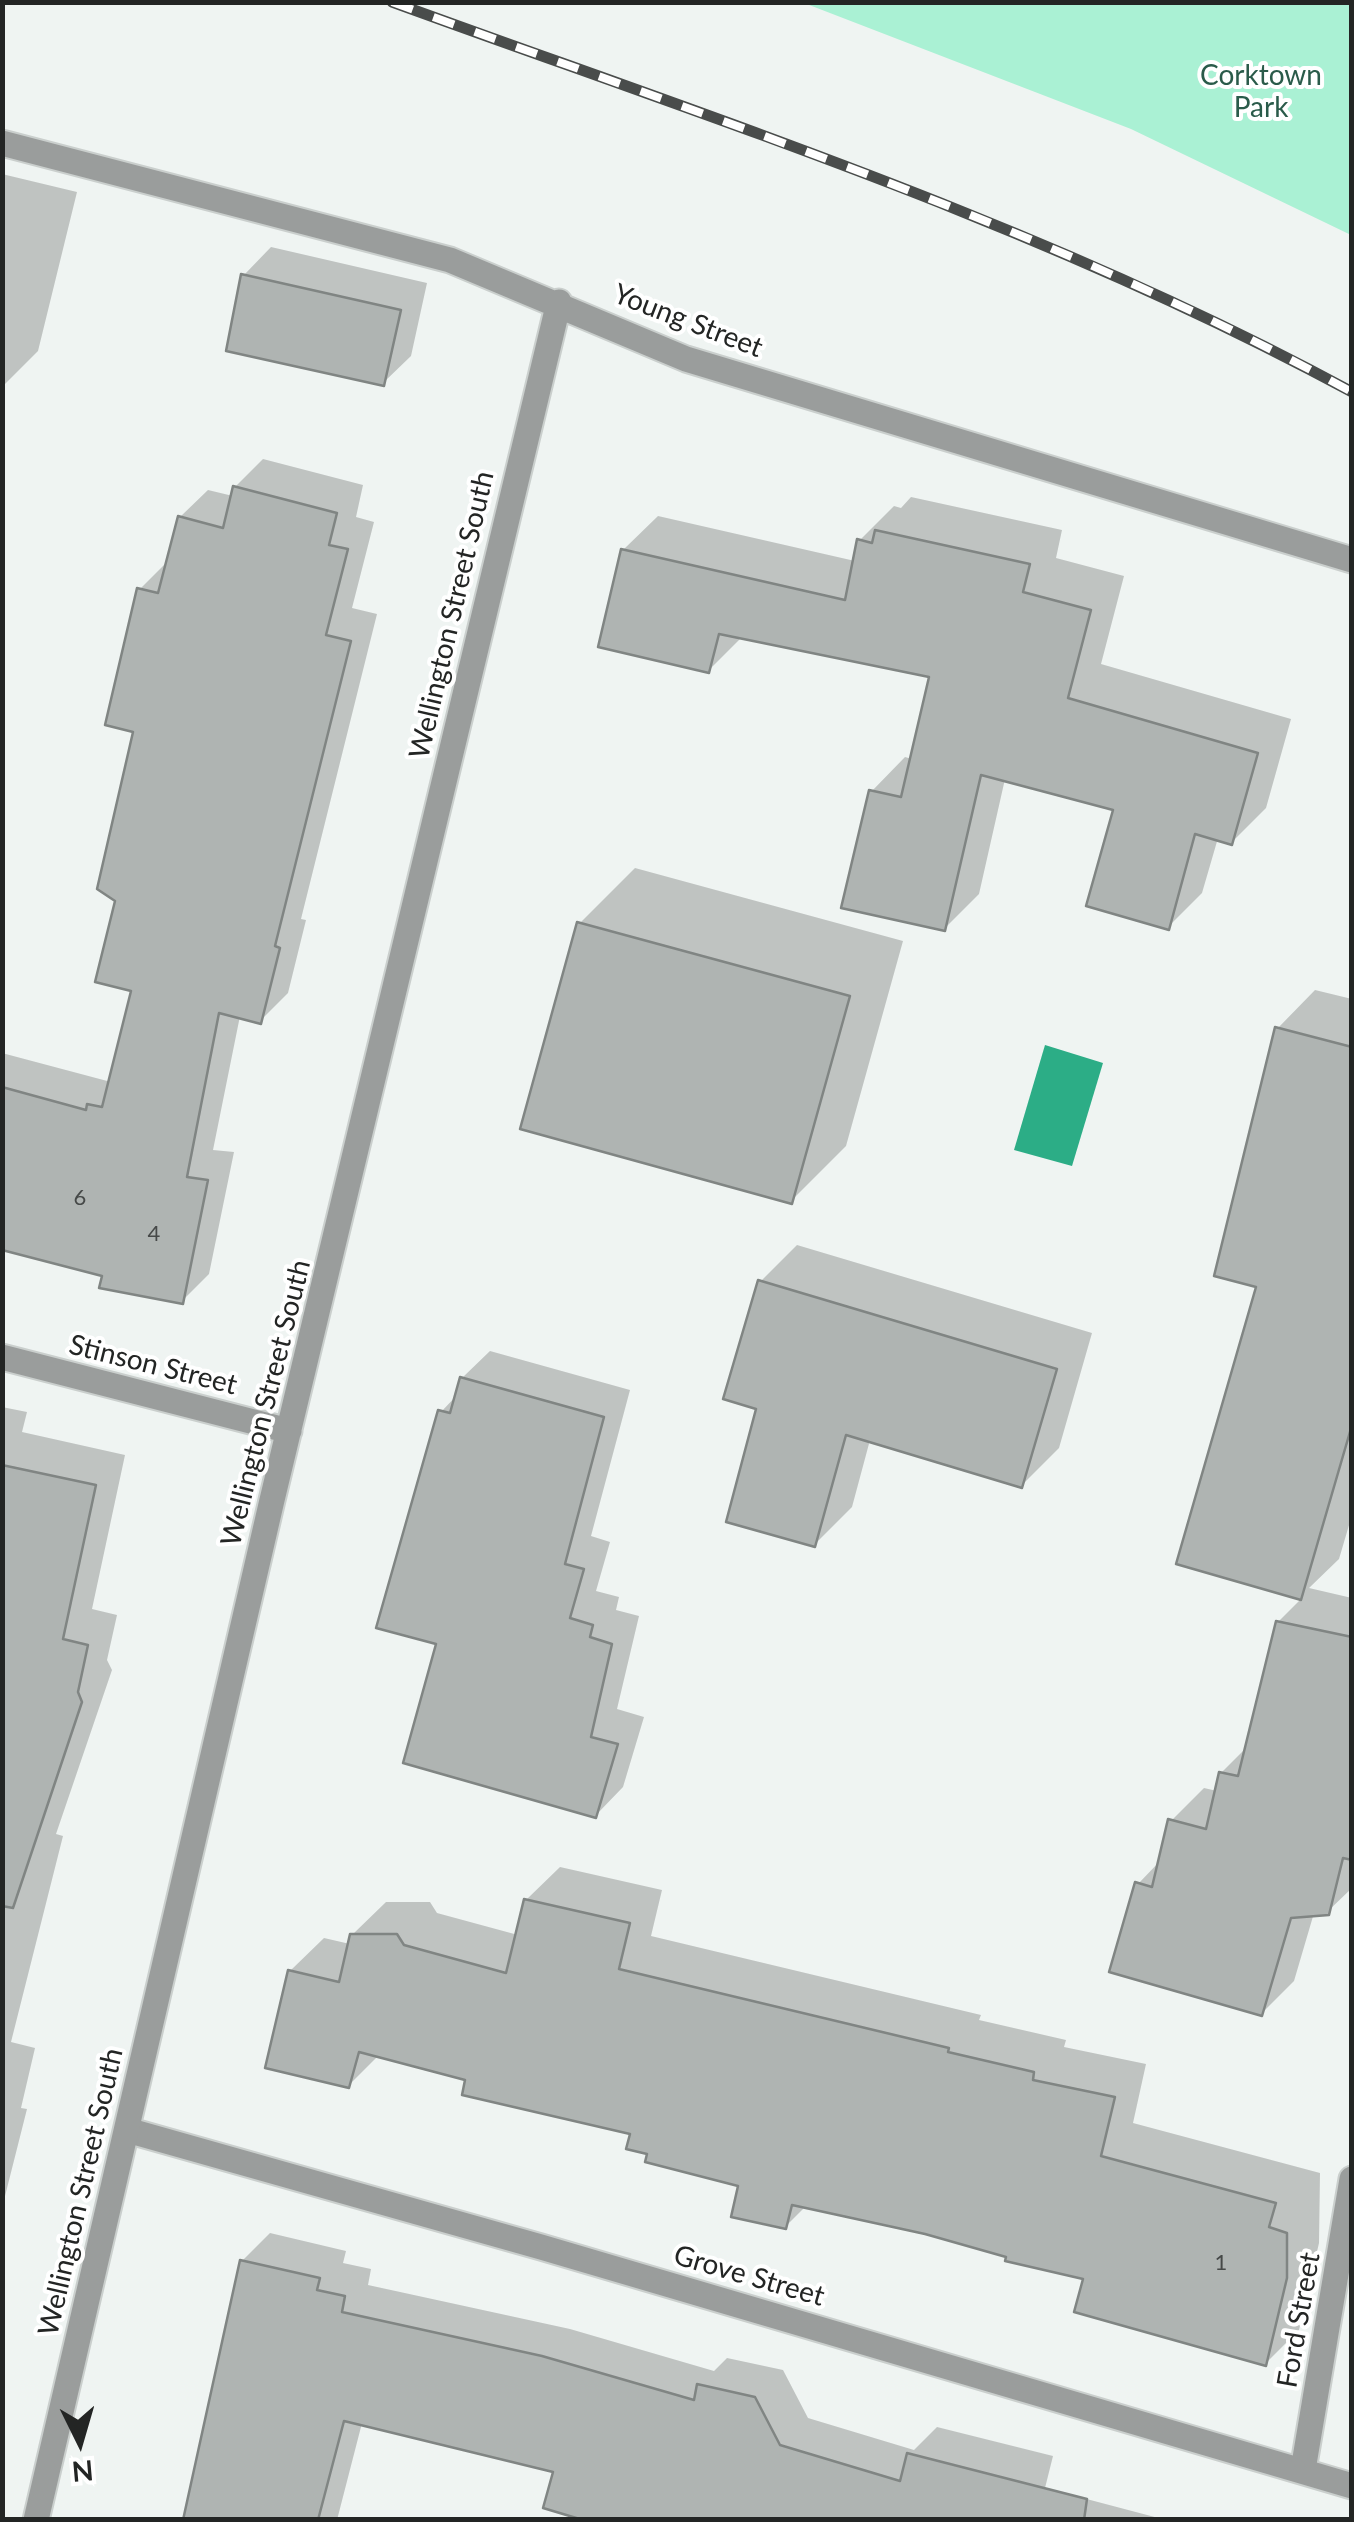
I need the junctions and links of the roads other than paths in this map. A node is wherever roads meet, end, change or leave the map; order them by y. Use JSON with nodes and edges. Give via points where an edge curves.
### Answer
{"nodes":[{"id":1,"x":2,"y":143,"type":"edge"},
{"id":2,"x":559,"y":302,"type":"junction"},
{"id":3,"x":1352,"y":560,"type":"edge"},
{"id":4,"x":2,"y":1357,"type":"edge"},
{"id":5,"x":289,"y":1430,"type":"junction"},
{"id":6,"x":127,"y":2130,"type":"junction"},
{"id":7,"x":1352,"y":2179,"type":"edge"},
{"id":8,"x":1304,"y":2470,"type":"junction"},
{"id":9,"x":1352,"y":2486,"type":"edge"},
{"id":10,"x":36,"y":2520,"type":"edge"}],
"edges":[{"from":1,"to":2,"type":"street","name":"Young Street","via":[[450,260]]},
{"from":2,"to":3,"type":"street","name":"Young Street","via":[[686,358]]},
{"from":2,"to":5,"type":"street","name":"Wellington Street South"},
{"from":4,"to":5,"type":"street","name":"Stinson Street"},
{"from":5,"to":6,"type":"street","name":"Wellington Street South"},
{"from":6,"to":8,"type":"street","name":"Grove Street"},
{"from":6,"to":10,"type":"street","name":"Wellington Street South"},
{"from":7,"to":8,"type":"street","name":"Ford Street"},
{"from":8,"to":9,"type":"street","name":"Grove Street"}]}
